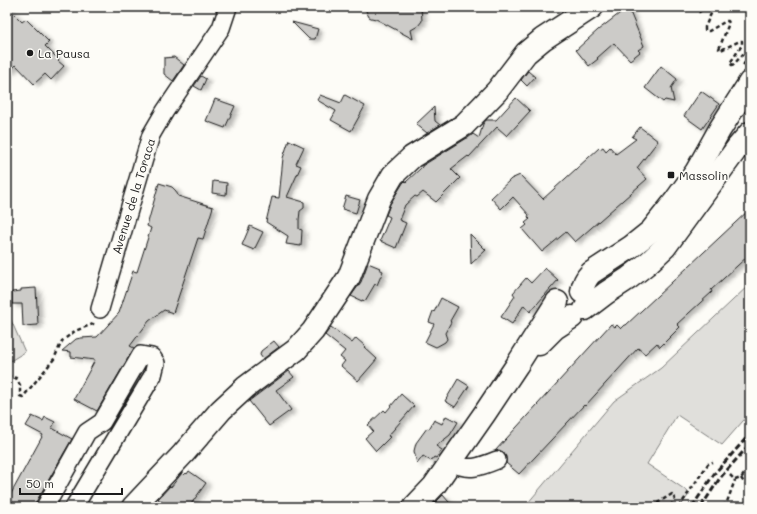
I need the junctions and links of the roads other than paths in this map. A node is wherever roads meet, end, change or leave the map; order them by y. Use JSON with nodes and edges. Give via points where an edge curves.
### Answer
{"nodes":[{"id":1,"x":228,"y":7,"type":"edge"},
{"id":2,"x":592,"y":7,"type":"edge"},
{"id":3,"x":749,"y":83,"type":"edge"},
{"id":4,"x":750,"y":133,"type":"edge"},
{"id":5,"x":575,"y":301,"type":"junction"},
{"id":6,"x":100,"y":309,"type":"road end"},
{"id":7,"x":497,"y":460,"type":"dead end"},
{"id":8,"x":451,"y":462,"type":"junction"},
{"id":9,"x":45,"y":507,"type":"edge"},
{"id":10,"x":74,"y":507,"type":"edge"},
{"id":11,"x":133,"y":507,"type":"edge"},
{"id":12,"x":414,"y":507,"type":"edge"}],
"edges":[{"from":1,"to":6,"type":"lane","name":"Avenue de la Toraca","via":[[221,28],[151,135]]},
{"from":2,"to":11,"type":"main road","via":[[526,53],[497,90],[464,125],[412,157],[393,175],[379,199],[349,277],[313,330],[296,350],[246,387],[221,410]]},
{"from":3,"to":5,"type":"main road","via":[[720,129],[685,166],[658,206],[634,229],[582,268],[574,277]]},
{"from":4,"to":5,"type":"main road","via":[[665,247],[629,278],[606,293]]},
{"from":5,"to":8,"type":"main road","via":[[517,366]]},
{"from":7,"to":8,"type":"lane","via":[[468,468]]},
{"from":8,"to":12,"type":"main road","via":[[434,486]]},
{"from":9,"to":10,"type":"lane","via":[[87,432],[102,422],[141,355],[152,357],[156,362],[154,375]]}]}
